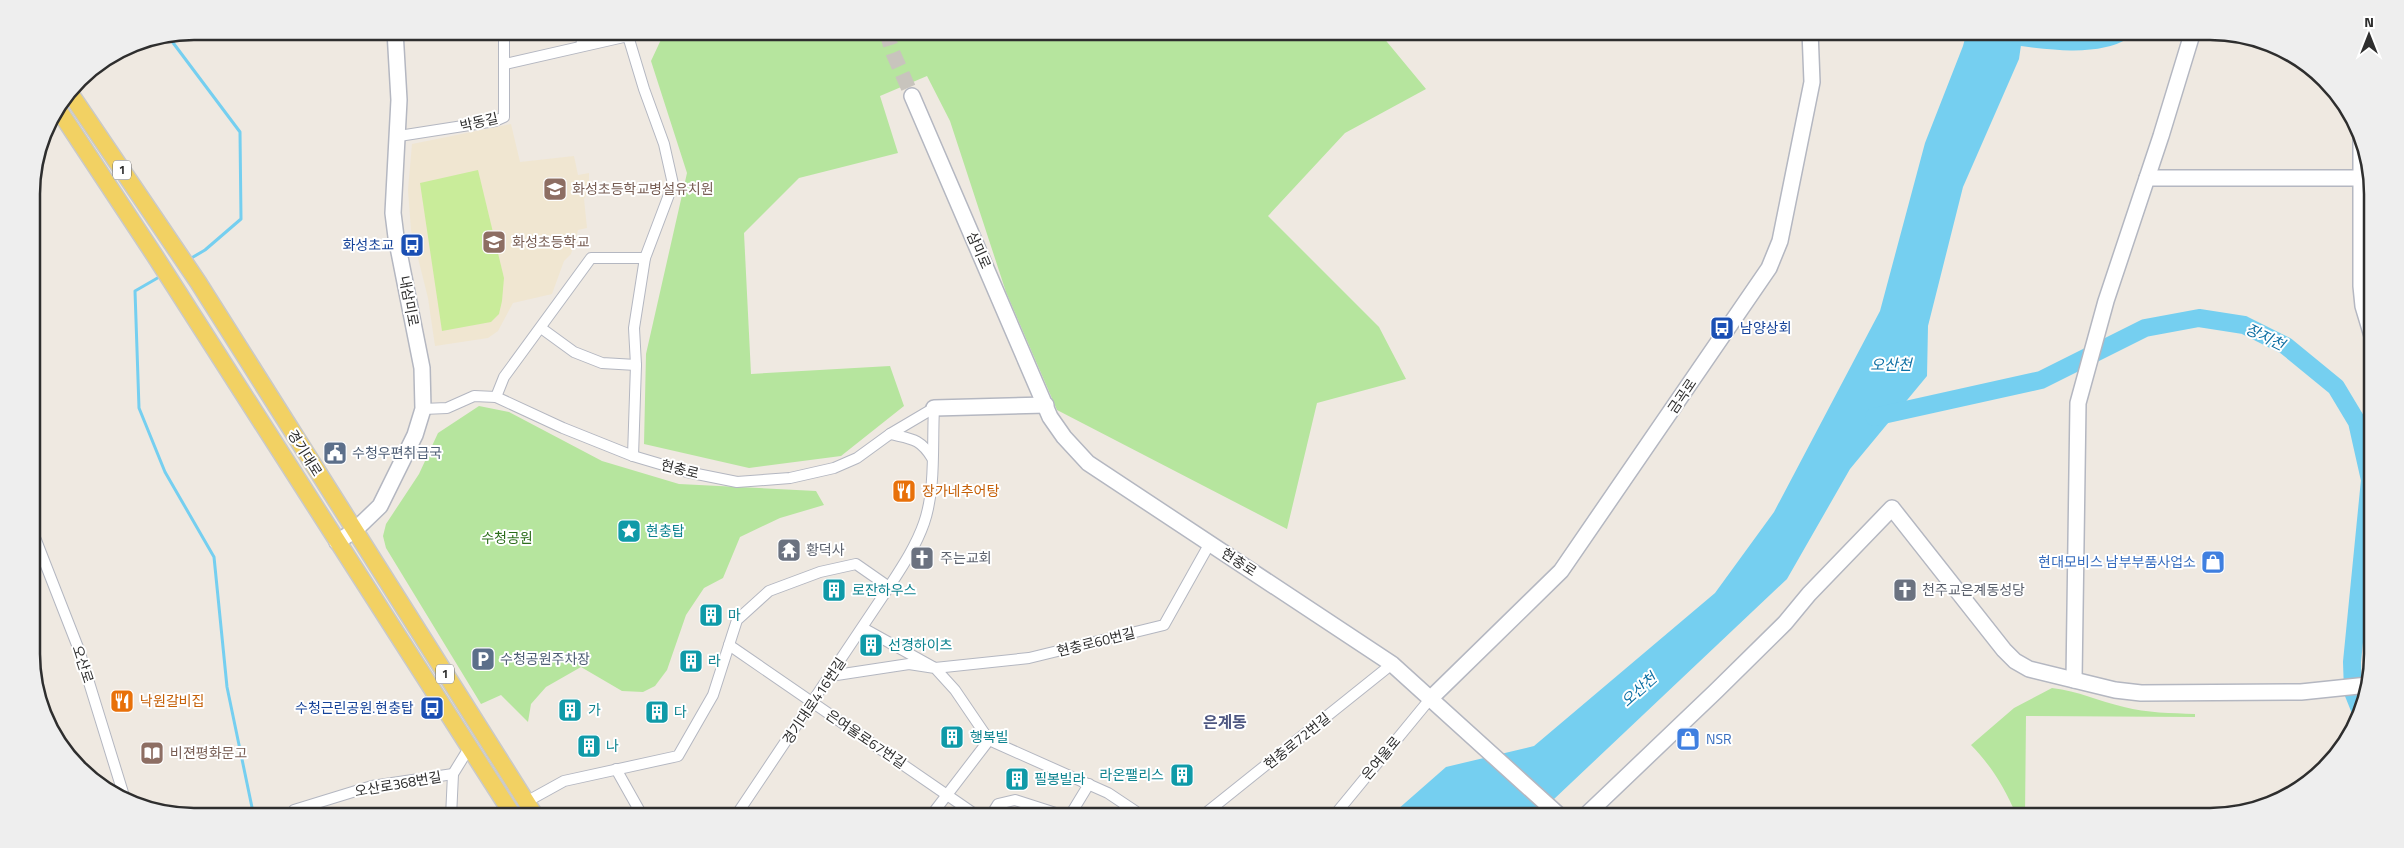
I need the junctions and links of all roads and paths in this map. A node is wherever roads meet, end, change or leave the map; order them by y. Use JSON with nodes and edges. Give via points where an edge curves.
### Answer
{"nodes":[{"id":1,"x":396,"y":40,"type":"edge"},
{"id":2,"x":504,"y":40,"type":"edge"},
{"id":3,"x":582,"y":40,"type":"edge"},
{"id":4,"x":610,"y":40,"type":"edge"},
{"id":5,"x":629,"y":40,"type":"edge"},
{"id":6,"x":1810,"y":40,"type":"edge"},
{"id":7,"x":2190,"y":40,"type":"edge"},
{"id":8,"x":582,"y":46,"type":"junction"},
{"id":9,"x":505,"y":64,"type":"junction"},
{"id":10,"x":912,"y":96,"type":"tunnel mouth"},
{"id":11,"x":74,"y":98,"type":"edge"},
{"id":12,"x":62,"y":115,"type":"edge"},
{"id":13,"x":398,"y":136,"type":"junction"},
{"id":14,"x":2146,"y":178,"type":"junction"},
{"id":15,"x":2363,"y":178,"type":"edge"},
{"id":16,"x":2364,"y":221,"type":"edge"},
{"id":17,"x":645,"y":258,"type":"junction"},
{"id":18,"x":2364,"y":309,"type":"edge"},
{"id":19,"x":541,"y":328,"type":"junction"},
{"id":20,"x":636,"y":365,"type":"junction"},
{"id":21,"x":496,"y":397,"type":"junction"},
{"id":22,"x":1046,"y":405,"type":"junction"},
{"id":23,"x":934,"y":408,"type":"junction"},
{"id":24,"x":423,"y":409,"type":"junction"},
{"id":25,"x":890,"y":434,"type":"junction"},
{"id":26,"x":633,"y":456,"type":"junction"},
{"id":27,"x":932,"y":458,"type":"junction"},
{"id":28,"x":354,"y":531,"type":"junction"},
{"id":29,"x":336,"y":542,"type":"junction"},
{"id":30,"x":1210,"y":543,"type":"junction"},
{"id":31,"x":40,"y":550,"type":"edge"},
{"id":32,"x":889,"y":587,"type":"junction"},
{"id":33,"x":863,"y":628,"type":"junction"},
{"id":34,"x":729,"y":644,"type":"junction"},
{"id":35,"x":1392,"y":664,"type":"junction"},
{"id":36,"x":935,"y":668,"type":"junction"},
{"id":37,"x":830,"y":676,"type":"junction"},
{"id":38,"x":2074,"y":680,"type":"junction"},
{"id":39,"x":2360,"y":687,"type":"edge"},
{"id":40,"x":1430,"y":699,"type":"junction"},
{"id":41,"x":813,"y":702,"type":"junction"},
{"id":42,"x":989,"y":740,"type":"junction"},
{"id":43,"x":470,"y":748,"type":"junction"},
{"id":44,"x":616,"y":769,"type":"junction"},
{"id":45,"x":453,"y":774,"type":"junction"},
{"id":46,"x":1089,"y":784,"type":"junction"},
{"id":47,"x":122,"y":790,"type":"edge"},
{"id":48,"x":946,"y":794,"type":"junction"},
{"id":49,"x":526,"y":802,"type":"junction"},
{"id":50,"x":300,"y":808,"type":"edge"},
{"id":51,"x":451,"y":808,"type":"edge"},
{"id":52,"x":508,"y":808,"type":"edge"},
{"id":53,"x":530,"y":808,"type":"edge"},
{"id":54,"x":639,"y":808,"type":"edge"},
{"id":55,"x":741,"y":808,"type":"edge"},
{"id":56,"x":936,"y":808,"type":"edge"},
{"id":57,"x":966,"y":808,"type":"edge"},
{"id":58,"x":996,"y":808,"type":"edge"},
{"id":59,"x":1040,"y":808,"type":"edge"},
{"id":60,"x":1074,"y":808,"type":"edge"},
{"id":61,"x":1130,"y":808,"type":"edge"},
{"id":62,"x":1212,"y":808,"type":"edge"},
{"id":63,"x":1340,"y":808,"type":"edge"},
{"id":64,"x":1552,"y":808,"type":"edge"},
{"id":65,"x":1592,"y":808,"type":"edge"}],
"edges":[{"from":1,"to":13,"type":"street","name":"내삼미로"},
{"from":2,"to":9,"type":"street","name":"박동길"},
{"from":3,"to":8,"type":"street"},
{"from":4,"to":8,"type":"street"},
{"from":5,"to":17,"type":"street","via":[[664,144],[672,184]]},
{"from":6,"to":40,"type":"street","name":"금곡로","via":[[1812,82],[1780,241],[1769,268],[1561,571]]},
{"from":7,"to":14,"type":"street"},
{"from":8,"to":9,"type":"street"},
{"from":9,"to":13,"type":"street","name":"박동길","via":[[504,117]]},
{"from":10,"to":22,"type":"street","name":"삼미로"},
{"from":11,"to":28,"type":"main road","name":"경기대로","number":"1","via":[[175,246]]},
{"from":12,"to":29,"type":"main road","name":"경기대로","number":"1"},
{"from":13,"to":24,"type":"street","name":"내삼미로","via":[[393,213],[422,368]]},
{"from":14,"to":15,"type":"street"},
{"from":14,"to":38,"type":"street","via":[[2106,300],[2078,403]]},
{"from":16,"to":18,"type":"street","via":[[2361,286]]},
{"from":17,"to":19,"type":"street","via":[[592,258]]},
{"from":17,"to":20,"type":"street","via":[[634,328]]},
{"from":19,"to":20,"type":"street","via":[[574,352],[602,364]]},
{"from":19,"to":21,"type":"street","via":[[504,377]]},
{"from":20,"to":26,"type":"street"},
{"from":21,"to":24,"type":"street","name":"현충로","via":[[474,396],[447,408]]},
{"from":21,"to":26,"type":"street","name":"현충로"},
{"from":22,"to":23,"type":"street"},
{"from":22,"to":30,"type":"street","name":"현충로","via":[[1050,418],[1088,463]]},
{"from":23,"to":25,"type":"street","name":"현충로"},
{"from":23,"to":27,"type":"street","name":"경기대로416번길"},
{"from":24,"to":28,"type":"street","name":"내삼미로","via":[[415,435],[380,506]]},
{"from":25,"to":26,"type":"street","name":"현충로","via":[[834,468],[790,478],[737,482],[686,472]]},
{"from":25,"to":27,"type":"street","via":[[924,444]]},
{"from":27,"to":32,"type":"street","name":"경기대로416번길","via":[[924,522],[912,550]]},
{"from":28,"to":29,"type":"street","name":"내삼미로"},
{"from":28,"to":49,"type":"main road","name":"경기대로","number":"1"},
{"from":29,"to":43,"type":"main road","name":"경기대로","number":"1"},
{"from":30,"to":35,"type":"street","name":"현충로"},
{"from":30,"to":36,"type":"street","name":"현충로60번길","via":[[1164,625],[1029,658]]},
{"from":31,"to":47,"type":"street","name":"오산로","via":[[79,650]]},
{"from":32,"to":33,"type":"street","name":"경기대로416번길"},
{"from":32,"to":34,"type":"street","via":[[856,564],[820,572],[769,591],[737,620]]},
{"from":33,"to":36,"type":"street"},
{"from":33,"to":37,"type":"street","name":"경기대로416번길"},
{"from":34,"to":41,"type":"street","name":"은여울로67번길"},
{"from":34,"to":44,"type":"street","via":[[713,695],[678,756]]},
{"from":35,"to":40,"type":"street","name":"현충로"},
{"from":35,"to":62,"type":"street","name":"현충로72번길"},
{"from":36,"to":37,"type":"street","name":"현충로60번길","via":[[910,664]]},
{"from":36,"to":42,"type":"street","via":[[955,690]]},
{"from":37,"to":41,"type":"street","name":"경기대로416번길"},
{"from":38,"to":39,"type":"street","via":[[2115,690],[2150,693]]},
{"from":38,"to":65,"type":"street","via":[[2029,669],[2004,650],[1892,508],[1785,623]]},
{"from":40,"to":63,"type":"street","name":"은여울로"},
{"from":40,"to":64,"type":"street","name":"현충로"},
{"from":41,"to":48,"type":"street","name":"은여울로67번길"},
{"from":41,"to":55,"type":"street","name":"경기대로416번길"},
{"from":42,"to":46,"type":"street"},
{"from":42,"to":48,"type":"street"},
{"from":43,"to":45,"type":"street"},
{"from":43,"to":52,"type":"main road","name":"경기대로","number":"1"},
{"from":44,"to":49,"type":"street","via":[[564,781]]},
{"from":44,"to":54,"type":"street"},
{"from":45,"to":50,"type":"street","name":"오산로368번길","via":[[372,786]]},
{"from":45,"to":51,"type":"street"},
{"from":46,"to":60,"type":"street"},
{"from":46,"to":61,"type":"street"},
{"from":48,"to":56,"type":"street"},
{"from":48,"to":57,"type":"street","name":"은여울로67번길"},
{"from":49,"to":53,"type":"main road","name":"경기대로","number":"1"},
{"from":58,"to":59,"type":"street","via":[[998,804],[1015,800]]}]}
